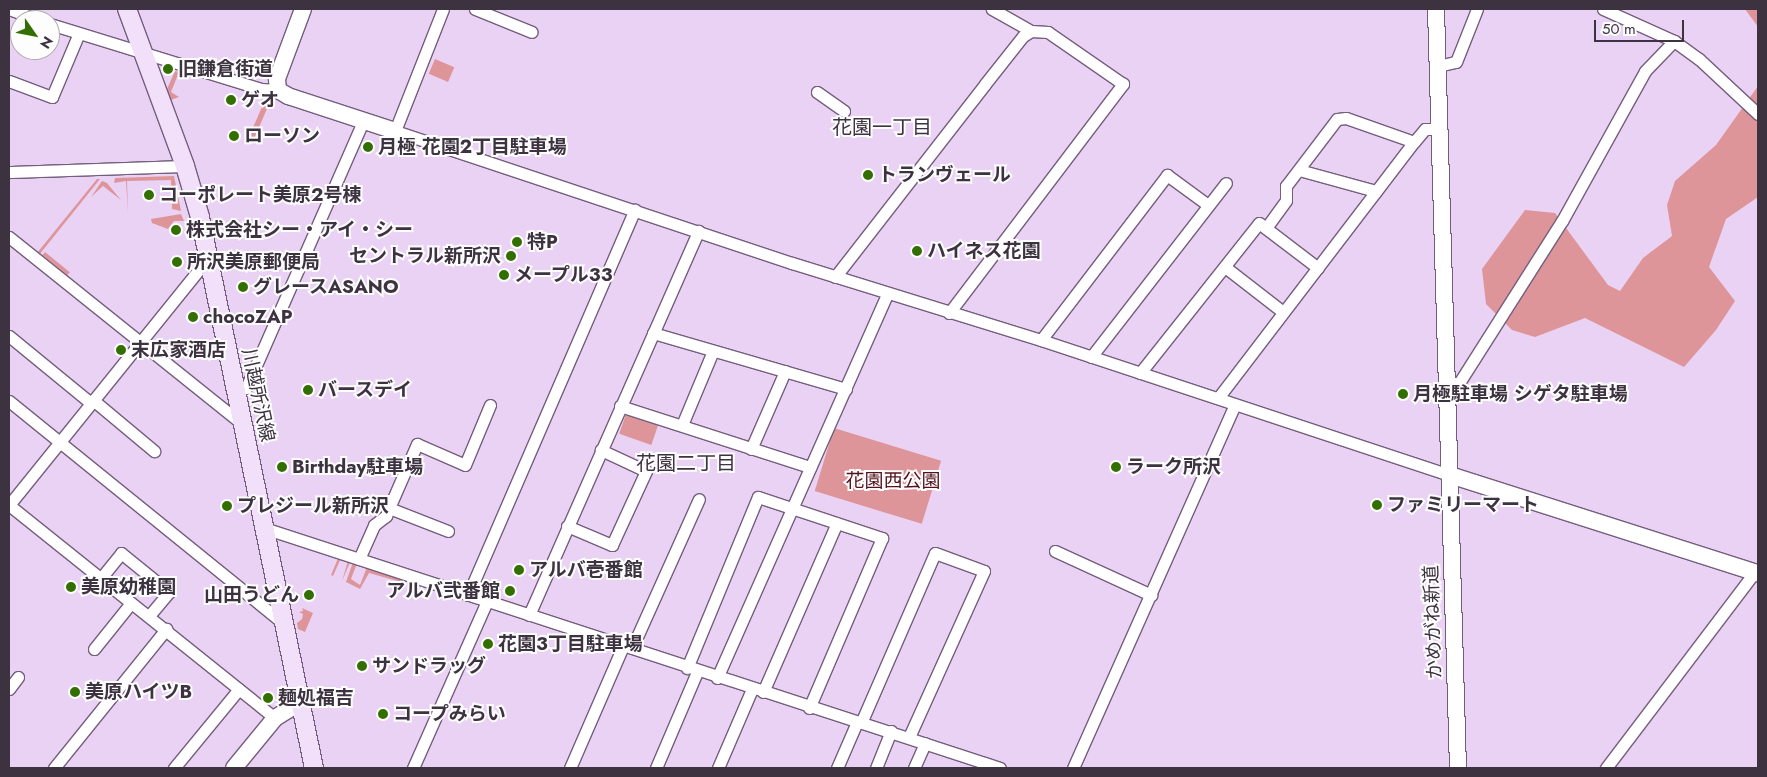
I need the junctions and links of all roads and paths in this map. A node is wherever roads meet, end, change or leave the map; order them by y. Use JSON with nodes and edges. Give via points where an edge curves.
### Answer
{"nodes":[{"id":1,"x":127,"y":9,"type":"edge"},
{"id":2,"x":303,"y":9,"type":"edge"},
{"id":3,"x":443,"y":9,"type":"edge"},
{"id":4,"x":475,"y":9,"type":"edge"},
{"id":5,"x":992,"y":9,"type":"edge"},
{"id":6,"x":1436,"y":9,"type":"edge"},
{"id":7,"x":1477,"y":9,"type":"edge"},
{"id":8,"x":1603,"y":9,"type":"edge"},
{"id":9,"x":60,"y":27,"type":"edge"},
{"id":10,"x":1032,"y":31,"type":"junction"},
{"id":11,"x":532,"y":32,"type":"dead end"},
{"id":12,"x":79,"y":33,"type":"junction"},
{"id":13,"x":1674,"y":41,"type":"junction"},
{"id":14,"x":143,"y":52,"type":"junction"},
{"id":15,"x":1438,"y":66,"type":"junction"},
{"id":16,"x":9,"y":81,"type":"edge"},
{"id":17,"x":278,"y":90,"type":"junction"},
{"id":18,"x":817,"y":92,"type":"dead end"},
{"id":19,"x":844,"y":111,"type":"dead end"},
{"id":20,"x":1758,"y":114,"type":"edge"},
{"id":21,"x":363,"y":121,"type":"junction"},
{"id":22,"x":1440,"y":130,"type":"junction"},
{"id":23,"x":395,"y":131,"type":"junction"},
{"id":24,"x":1414,"y":142,"type":"junction"},
{"id":25,"x":185,"y":166,"type":"junction"},
{"id":26,"x":1299,"y":170,"type":"junction"},
{"id":27,"x":9,"y":172,"type":"edge"},
{"id":28,"x":1226,"y":183,"type":"dead end"},
{"id":29,"x":1376,"y":191,"type":"junction"},
{"id":30,"x":1208,"y":205,"type":"junction"},
{"id":31,"x":635,"y":210,"type":"junction"},
{"id":32,"x":1266,"y":228,"type":"junction"},
{"id":33,"x":698,"y":231,"type":"junction"},
{"id":34,"x":9,"y":237,"type":"edge"},
{"id":35,"x":208,"y":258,"type":"junction"},
{"id":36,"x":1225,"y":267,"type":"junction"},
{"id":37,"x":1318,"y":268,"type":"junction"},
{"id":38,"x":835,"y":277,"type":"junction"},
{"id":39,"x":887,"y":294,"type":"junction"},
{"id":40,"x":1283,"y":312,"type":"junction"},
{"id":41,"x":949,"y":313,"type":"junction"},
{"id":42,"x":653,"y":333,"type":"junction"},
{"id":43,"x":9,"y":336,"type":"edge"},
{"id":44,"x":1042,"y":340,"type":"junction"},
{"id":45,"x":140,"y":343,"type":"junction"},
{"id":46,"x":713,"y":351,"type":"junction"},
{"id":47,"x":1091,"y":357,"type":"junction"},
{"id":48,"x":785,"y":371,"type":"junction"},
{"id":49,"x":1140,"y":373,"type":"junction"},
{"id":50,"x":1448,"y":383,"type":"junction"},
{"id":51,"x":846,"y":389,"type":"junction"},
{"id":52,"x":235,"y":390,"type":"junction"},
{"id":53,"x":1218,"y":398,"type":"junction"},
{"id":54,"x":9,"y":402,"type":"edge"},
{"id":55,"x":92,"y":402,"type":"junction"},
{"id":56,"x":1235,"y":404,"type":"junction"},
{"id":57,"x":490,"y":405,"type":"dead end"},
{"id":58,"x":620,"y":406,"type":"junction"},
{"id":59,"x":242,"y":424,"type":"junction"},
{"id":60,"x":682,"y":425,"type":"junction"},
{"id":61,"x":59,"y":442,"type":"junction"},
{"id":62,"x":751,"y":449,"type":"junction"},
{"id":63,"x":600,"y":450,"type":"junction"},
{"id":64,"x":154,"y":451,"type":"dead end"},
{"id":65,"x":810,"y":467,"type":"junction"},
{"id":66,"x":1450,"y":475,"type":"junction"},
{"id":67,"x":699,"y":498,"type":"dead end"},
{"id":68,"x":9,"y":505,"type":"edge"},
{"id":69,"x":389,"y":508,"type":"junction"},
{"id":70,"x":790,"y":508,"type":"junction"},
{"id":71,"x":836,"y":523,"type":"junction"},
{"id":72,"x":567,"y":526,"type":"junction"},
{"id":73,"x":264,"y":528,"type":"junction"},
{"id":74,"x":448,"y":531,"type":"dead end"},
{"id":75,"x":1056,"y":551,"type":"dead end"},
{"id":76,"x":359,"y":558,"type":"junction"},
{"id":77,"x":1757,"y":573,"type":"edge"},
{"id":78,"x":100,"y":578,"type":"junction"},
{"id":79,"x":468,"y":595,"type":"junction"},
{"id":80,"x":1151,"y":595,"type":"junction"},
{"id":81,"x":486,"y":601,"type":"junction"},
{"id":82,"x":131,"y":603,"type":"junction"},
{"id":83,"x":529,"y":615,"type":"junction"},
{"id":84,"x":149,"y":616,"type":"junction"},
{"id":85,"x":283,"y":623,"type":"junction"},
{"id":86,"x":166,"y":629,"type":"junction"},
{"id":87,"x":627,"y":647,"type":"junction"},
{"id":88,"x":94,"y":649,"type":"dead end"},
{"id":89,"x":692,"y":670,"type":"junction"},
{"id":90,"x":18,"y":677,"type":"dead end"},
{"id":91,"x":717,"y":678,"type":"junction"},
{"id":92,"x":9,"y":689,"type":"edge"},
{"id":93,"x":239,"y":689,"type":"junction"},
{"id":94,"x":757,"y":691,"type":"junction"},
{"id":95,"x":299,"y":703,"type":"junction"},
{"id":96,"x":809,"y":708,"type":"junction"},
{"id":97,"x":275,"y":718,"type":"junction"},
{"id":98,"x":859,"y":723,"type":"junction"},
{"id":99,"x":891,"y":732,"type":"junction"},
{"id":100,"x":909,"y":737,"type":"junction"},
{"id":101,"x":925,"y":743,"type":"junction"},
{"id":102,"x":54,"y":768,"type":"edge"},
{"id":103,"x":174,"y":768,"type":"edge"},
{"id":104,"x":234,"y":768,"type":"edge"},
{"id":105,"x":314,"y":768,"type":"edge"},
{"id":106,"x":413,"y":768,"type":"edge"},
{"id":107,"x":570,"y":768,"type":"edge"},
{"id":108,"x":656,"y":768,"type":"edge"},
{"id":109,"x":718,"y":768,"type":"edge"},
{"id":110,"x":837,"y":768,"type":"edge"},
{"id":111,"x":876,"y":768,"type":"edge"},
{"id":112,"x":914,"y":768,"type":"edge"},
{"id":113,"x":1000,"y":768,"type":"edge"},
{"id":114,"x":1073,"y":768,"type":"edge"},
{"id":115,"x":1458,"y":768,"type":"edge"},
{"id":116,"x":1606,"y":768,"type":"edge"}],
"edges":[{"from":1,"to":14,"type":"main road","name":"川越所沢線"},
{"from":2,"to":17,"type":"street","via":[[277,79]]},
{"from":3,"to":23,"type":"street"},
{"from":4,"to":11,"type":"street"},
{"from":5,"to":10,"type":"street"},
{"from":6,"to":15,"type":"street","name":"かめがね新道"},
{"from":7,"to":15,"type":"street","via":[[1456,62]]},
{"from":8,"to":13,"type":"street"},
{"from":9,"to":12,"type":"street"},
{"from":10,"to":38,"type":"street","via":[[1023,36]]},
{"from":10,"to":41,"type":"street","via":[[1048,32],[1123,84]]},
{"from":12,"to":14,"type":"street"},
{"from":12,"to":16,"type":"street","via":[[52,97]]},
{"from":13,"to":20,"type":"street","via":[[1699,59]]},
{"from":13,"to":50,"type":"street","via":[[1645,71],[1562,221],[1459,383]]},
{"from":14,"to":17,"type":"street","via":[[262,89]]},
{"from":14,"to":25,"type":"main road","name":"川越所沢線"},
{"from":15,"to":22,"type":"street","name":"かめがね新道"},
{"from":17,"to":21,"type":"street"},
{"from":18,"to":19,"type":"street"},
{"from":21,"to":23,"type":"street"},
{"from":21,"to":52,"type":"street","via":[[246,388]]},
{"from":22,"to":24,"type":"street","via":[[1425,130]]},
{"from":22,"to":50,"type":"street","name":"かめがね新道"},
{"from":23,"to":31,"type":"street"},
{"from":24,"to":26,"type":"street","via":[[1337,119]]},
{"from":24,"to":29,"type":"street"},
{"from":25,"to":27,"type":"street"},
{"from":25,"to":35,"type":"main road","name":"川越所沢線"},
{"from":26,"to":29,"type":"street"},
{"from":26,"to":32,"type":"street","via":[[1286,186],[1286,200]]},
{"from":28,"to":30,"type":"street"},
{"from":29,"to":37,"type":"street"},
{"from":30,"to":44,"type":"street","via":[[1167,175]]},
{"from":30,"to":47,"type":"street"},
{"from":31,"to":33,"type":"street"},
{"from":31,"to":79,"type":"street"},
{"from":32,"to":36,"type":"street","via":[[1259,223]]},
{"from":32,"to":37,"type":"street"},
{"from":33,"to":38,"type":"street"},
{"from":33,"to":42,"type":"street"},
{"from":34,"to":45,"type":"street"},
{"from":35,"to":45,"type":"street"},
{"from":35,"to":52,"type":"main road","name":"川越所沢線"},
{"from":36,"to":40,"type":"street"},
{"from":36,"to":49,"type":"street"},
{"from":37,"to":40,"type":"street"},
{"from":38,"to":39,"type":"street"},
{"from":39,"to":41,"type":"street"},
{"from":39,"to":51,"type":"street"},
{"from":40,"to":53,"type":"street"},
{"from":41,"to":44,"type":"street"},
{"from":42,"to":46,"type":"street"},
{"from":42,"to":58,"type":"street"},
{"from":43,"to":55,"type":"street"},
{"from":44,"to":47,"type":"street"},
{"from":45,"to":55,"type":"street"},
{"from":45,"to":59,"type":"street"},
{"from":46,"to":48,"type":"street"},
{"from":46,"to":60,"type":"street"},
{"from":47,"to":49,"type":"street"},
{"from":48,"to":51,"type":"street"},
{"from":48,"to":62,"type":"street"},
{"from":49,"to":53,"type":"street"},
{"from":50,"to":66,"type":"street","name":"かめがね新道"},
{"from":51,"to":65,"type":"street"},
{"from":52,"to":59,"type":"main road","name":"川越所沢線"},
{"from":53,"to":56,"type":"street"},
{"from":54,"to":61,"type":"street"},
{"from":55,"to":61,"type":"street"},
{"from":55,"to":64,"type":"street"},
{"from":56,"to":66,"type":"street"},
{"from":56,"to":80,"type":"street"},
{"from":57,"to":69,"type":"street","via":[[465,465],[417,444]]},
{"from":58,"to":60,"type":"street"},
{"from":58,"to":63,"type":"street"},
{"from":59,"to":73,"type":"main road","name":"川越所沢線"},
{"from":60,"to":62,"type":"street"},
{"from":61,"to":68,"type":"street"},
{"from":61,"to":85,"type":"street"},
{"from":62,"to":65,"type":"street"},
{"from":63,"to":72,"type":"street"},
{"from":63,"to":72,"type":"street","via":[[646,471],[612,545]]},
{"from":65,"to":70,"type":"street"},
{"from":66,"to":77,"type":"street"},
{"from":66,"to":115,"type":"street","name":"かめがね新道"},
{"from":67,"to":87,"type":"street"},
{"from":68,"to":78,"type":"street"},
{"from":69,"to":74,"type":"street"},
{"from":69,"to":76,"type":"street","via":[[386,516],[374,525]]},
{"from":70,"to":71,"type":"street"},
{"from":70,"to":89,"type":"street","via":[[758,497]]},
{"from":70,"to":91,"type":"street"},
{"from":71,"to":94,"type":"street"},
{"from":71,"to":96,"type":"street","via":[[882,538]]},
{"from":72,"to":83,"type":"street"},
{"from":73,"to":76,"type":"street"},
{"from":73,"to":85,"type":"main road","name":"川越所沢線"},
{"from":75,"to":80,"type":"street"},
{"from":76,"to":79,"type":"street"},
{"from":77,"to":116,"type":"street"},
{"from":78,"to":82,"type":"street"},
{"from":78,"to":84,"type":"street","via":[[120,553],[128,558],[169,592]]},
{"from":79,"to":81,"type":"street"},
{"from":80,"to":114,"type":"street"},
{"from":81,"to":83,"type":"street"},
{"from":81,"to":106,"type":"street"},
{"from":82,"to":84,"type":"street"},
{"from":82,"to":88,"type":"street"},
{"from":83,"to":87,"type":"street"},
{"from":84,"to":86,"type":"street"},
{"from":85,"to":95,"type":"main road","name":"川越所沢線"},
{"from":86,"to":93,"type":"street"},
{"from":86,"to":102,"type":"street"},
{"from":87,"to":89,"type":"street"},
{"from":87,"to":107,"type":"street"},
{"from":89,"to":91,"type":"street"},
{"from":89,"to":108,"type":"street"},
{"from":90,"to":92,"type":"street"},
{"from":91,"to":94,"type":"street"},
{"from":93,"to":97,"type":"street"},
{"from":93,"to":103,"type":"street"},
{"from":94,"to":96,"type":"street"},
{"from":94,"to":109,"type":"street"},
{"from":95,"to":97,"type":"street"},
{"from":95,"to":105,"type":"main road","name":"川越所沢線"},
{"from":96,"to":98,"type":"street"},
{"from":97,"to":104,"type":"street"},
{"from":98,"to":99,"type":"street"},
{"from":98,"to":100,"type":"street","via":[[935,553],[984,571]]},
{"from":98,"to":110,"type":"street"},
{"from":99,"to":100,"type":"street"},
{"from":99,"to":111,"type":"street"},
{"from":100,"to":101,"type":"street"},
{"from":101,"to":112,"type":"street"},
{"from":101,"to":113,"type":"street"}]}
